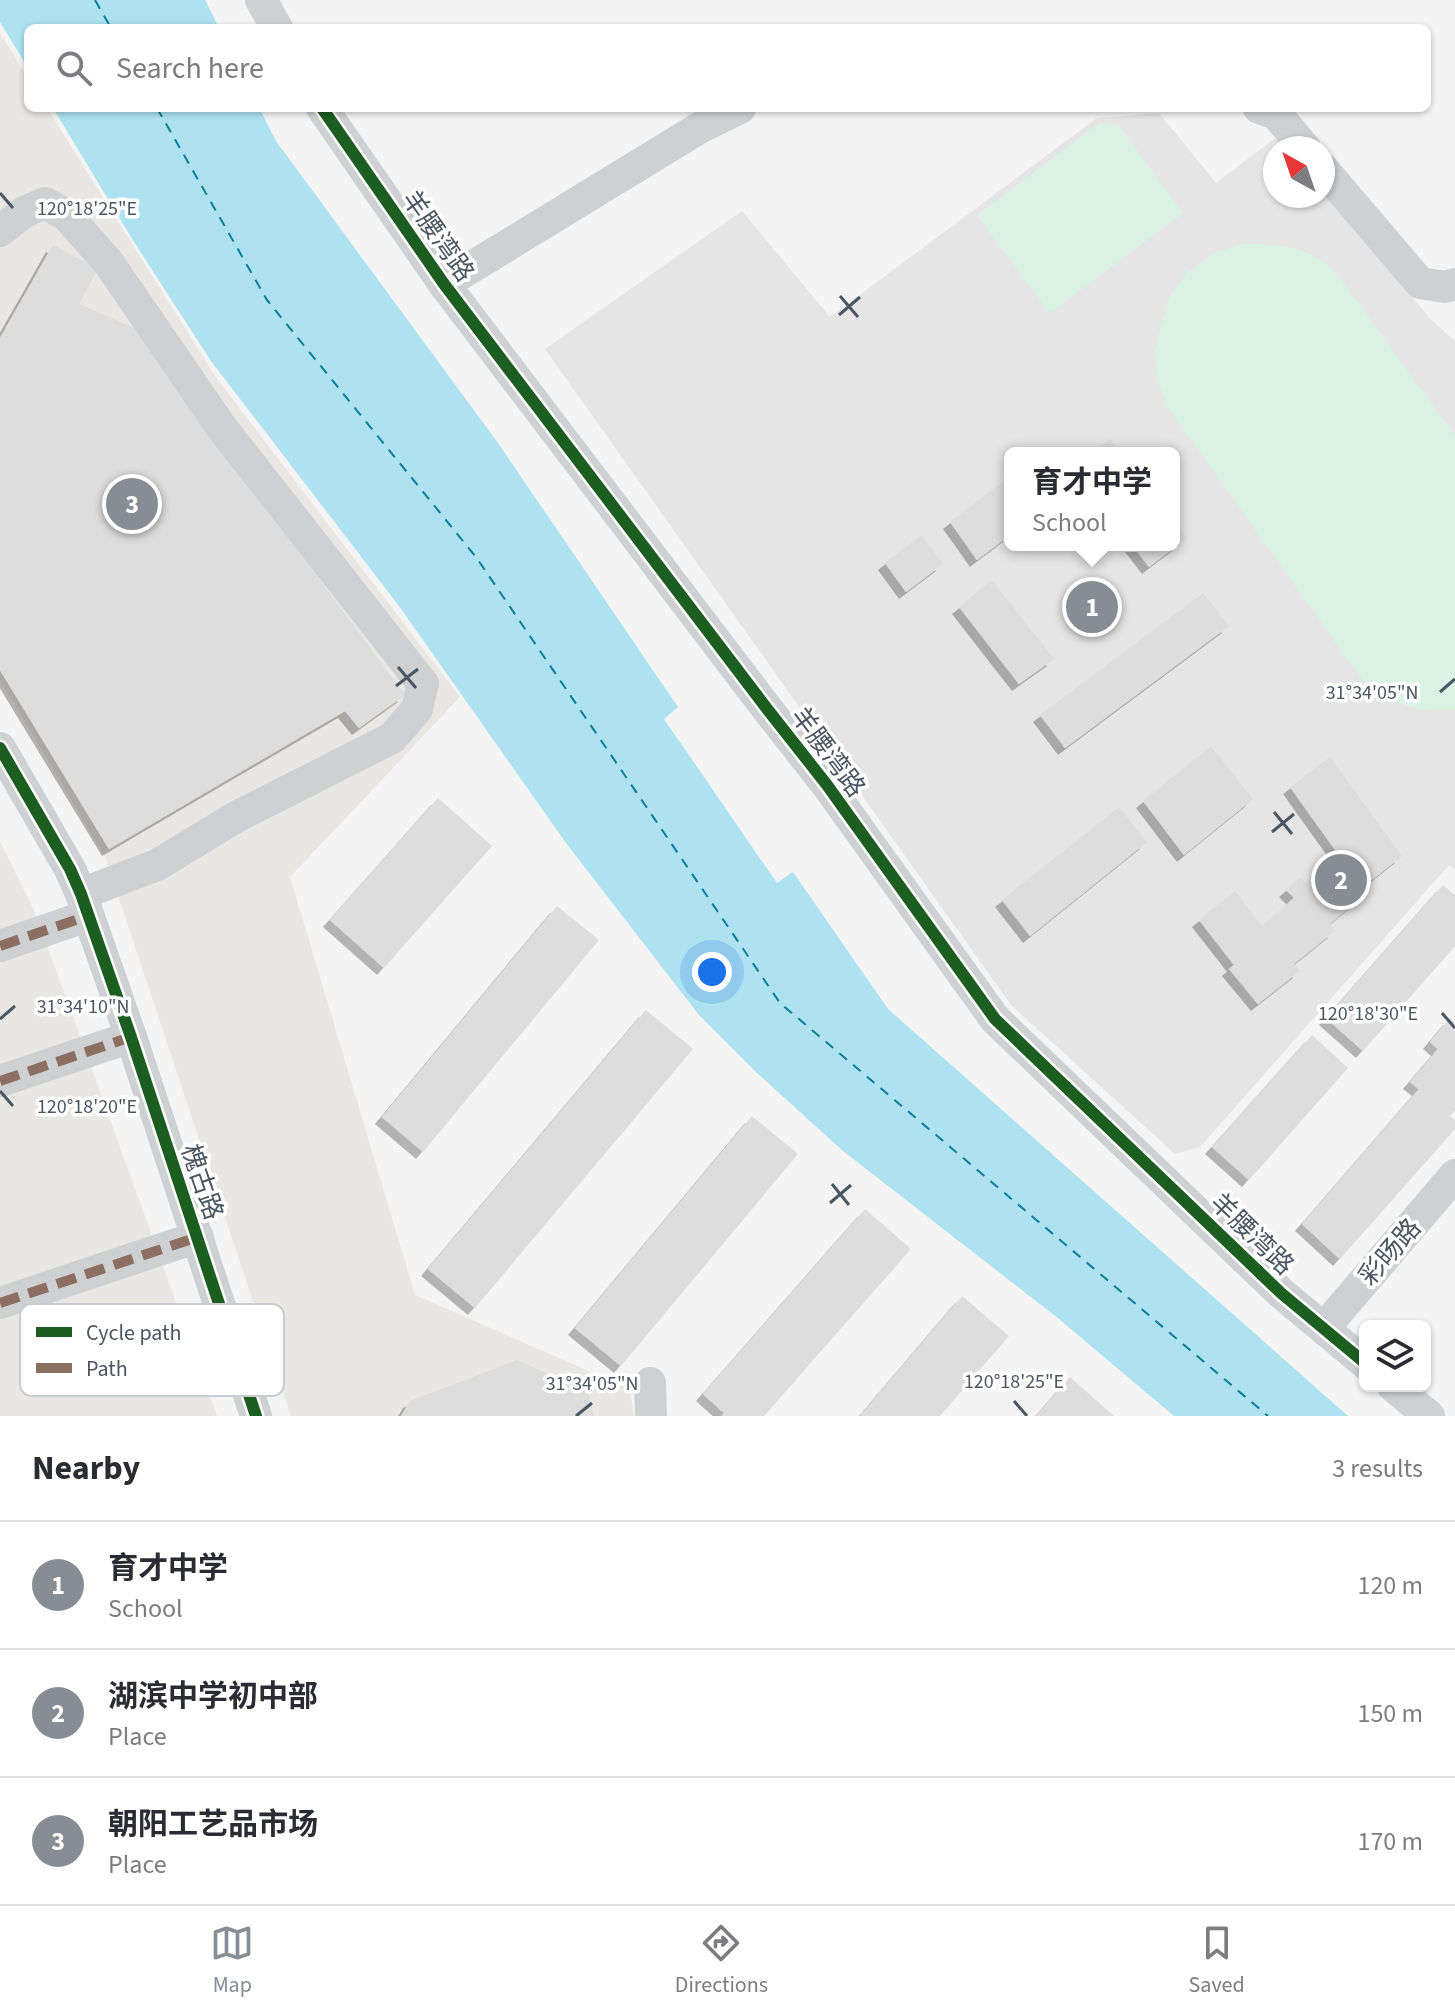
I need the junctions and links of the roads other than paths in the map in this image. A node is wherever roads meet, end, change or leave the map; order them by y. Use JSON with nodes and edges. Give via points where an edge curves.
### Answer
{"nodes":[{"id":1,"x":261,"y":0,"type":"edge"},
{"id":2,"x":275,"y":24,"type":"edge"},
{"id":3,"x":325,"y":112,"type":"edge"},
{"id":4,"x":732,"y":112,"type":"edge"},
{"id":5,"x":1270,"y":112,"type":"edge"},
{"id":6,"x":1295,"y":136,"type":"edge"},
{"id":7,"x":1335,"y":183,"type":"edge"},
{"id":8,"x":0,"y":231,"type":"edge"},
{"id":9,"x":444,"y":284,"type":"junction"},
{"id":10,"x":1455,"y":284,"type":"edge"},
{"id":11,"x":0,"y":748,"type":"edge"},
{"id":12,"x":84,"y":905,"type":"junction"},
{"id":13,"x":0,"y":946,"type":"edge"},
{"id":14,"x":131,"y":1037,"type":"junction"},
{"id":15,"x":0,"y":1081,"type":"edge"},
{"id":16,"x":1455,"y":1175,"type":"edge"},
{"id":17,"x":198,"y":1237,"type":"junction"},
{"id":18,"x":0,"y":1303,"type":"edge"},
{"id":19,"x":220,"y":1304,"type":"edge"},
{"id":20,"x":1324,"y":1328,"type":"junction"},
{"id":21,"x":1359,"y":1358,"type":"edge"},
{"id":22,"x":650,"y":1383,"type":"dead end"},
{"id":23,"x":1400,"y":1392,"type":"edge"},
{"id":24,"x":250,"y":1396,"type":"edge"},
{"id":25,"x":256,"y":1416,"type":"edge"},
{"id":26,"x":651,"y":1416,"type":"edge"},
{"id":27,"x":1429,"y":1416,"type":"edge"}],
"edges":[{"from":1,"to":2,"type":"street"},
{"from":3,"to":9,"type":"street","name":"羊腰湾路"},
{"from":4,"to":9,"type":"street"},
{"from":5,"to":6,"type":"street"},
{"from":7,"to":10,"type":"street","via":[[1420,283]]},
{"from":8,"to":12,"type":"street","via":[[45,203],[66,215],[108,262],[222,428],[423,684],[417,709],[392,738],[236,817]]},
{"from":9,"to":20,"type":"street","name":"羊腰湾路","via":[[827,785],[995,1019]]},
{"from":11,"to":12,"type":"street","name":"槐古路","via":[[70,869]]},
{"from":12,"to":13,"type":"street"},
{"from":12,"to":14,"type":"street","name":"槐古路"},
{"from":14,"to":15,"type":"street"},
{"from":14,"to":17,"type":"street","name":"槐古路"},
{"from":16,"to":20,"type":"street","name":"彩旸路"},
{"from":17,"to":18,"type":"street"},
{"from":17,"to":19,"type":"street","name":"槐古路"},
{"from":20,"to":21,"type":"street","name":"羊腰湾路"},
{"from":22,"to":26,"type":"street"},
{"from":23,"to":27,"type":"street"},
{"from":24,"to":25,"type":"street","name":"槐古路"}]}
